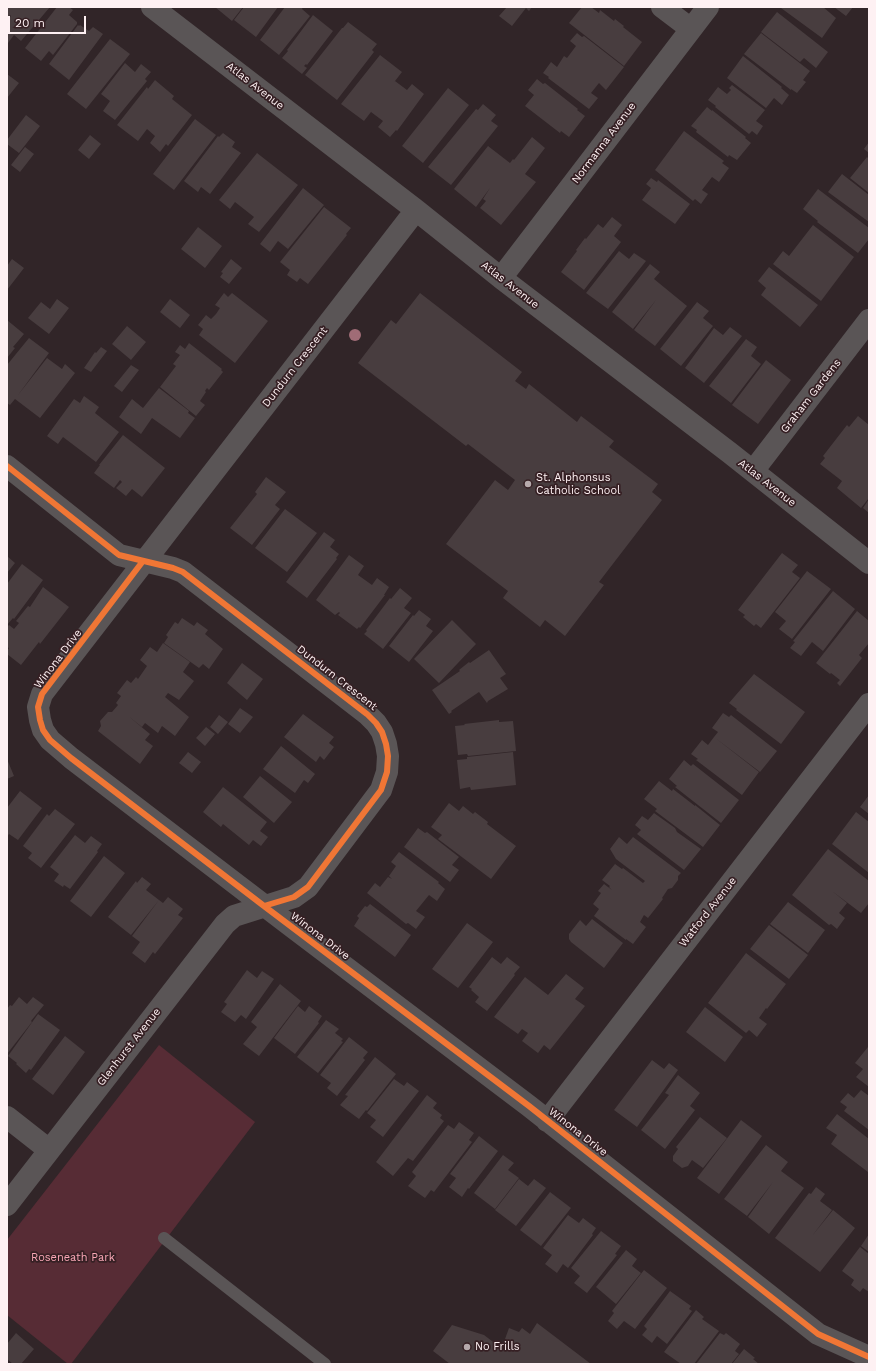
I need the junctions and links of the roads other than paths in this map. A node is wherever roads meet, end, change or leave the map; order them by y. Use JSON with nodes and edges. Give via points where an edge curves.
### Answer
{"nodes":[{"id":1,"x":152,"y":7,"type":"edge"},
{"id":2,"x":662,"y":7,"type":"edge"},
{"id":3,"x":708,"y":7,"type":"edge"},
{"id":4,"x":691,"y":29,"type":"junction"},
{"id":5,"x":416,"y":210,"type":"junction"},
{"id":6,"x":501,"y":278,"type":"junction"},
{"id":7,"x":869,"y":320,"type":"edge"},
{"id":8,"x":7,"y":466,"type":"edge"},
{"id":9,"x":753,"y":471,"type":"junction"},
{"id":10,"x":144,"y":562,"type":"junction"},
{"id":11,"x":869,"y":563,"type":"edge"},
{"id":12,"x":869,"y":704,"type":"edge"},
{"id":13,"x":264,"y":906,"type":"junction"},
{"id":14,"x":7,"y":1117,"type":"edge"},
{"id":15,"x":547,"y":1121,"type":"junction"},
{"id":16,"x":49,"y":1150,"type":"junction"},
{"id":17,"x":7,"y":1205,"type":"edge"},
{"id":18,"x":164,"y":1238,"type":"dead end"},
{"id":19,"x":869,"y":1357,"type":"edge"},
{"id":20,"x":325,"y":1364,"type":"edge"}],
"edges":[{"from":1,"to":5,"type":"street","name":"Atlas Avenue"},
{"from":2,"to":4,"type":"street"},
{"from":3,"to":4,"type":"street","name":"Normanna Avenue"},
{"from":4,"to":6,"type":"street","name":"Normanna Avenue"},
{"from":5,"to":6,"type":"street","name":"Atlas Avenue"},
{"from":5,"to":10,"type":"street","name":"Dundurn Crescent"},
{"from":6,"to":9,"type":"street","name":"Atlas Avenue"},
{"from":7,"to":9,"type":"street","name":"Graham Gardens"},
{"from":8,"to":10,"type":"street","via":[[119,555]]},
{"from":9,"to":11,"type":"street","name":"Atlas Avenue"},
{"from":10,"to":13,"type":"street","name":"Winona Drive","via":[[42,694],[38,707],[43,730],[50,740],[71,758]]},
{"from":10,"to":13,"type":"street","name":"Dundurn Crescent","via":[[183,572],[367,714],[376,723],[384,738],[388,756],[387,772],[381,790],[308,887],[294,897]]},
{"from":12,"to":15,"type":"street","name":"Watford Avenue"},
{"from":13,"to":15,"type":"street","name":"Winona Drive"},
{"from":13,"to":16,"type":"street","name":"Glenhurst Avenue","via":[[234,916],[225,924]]},
{"from":14,"to":16,"type":"street"},
{"from":15,"to":19,"type":"street","name":"Winona Drive","via":[[818,1334]]},
{"from":16,"to":17,"type":"street","name":"Glenhurst Avenue"},
{"from":18,"to":20,"type":"lane"}]}
